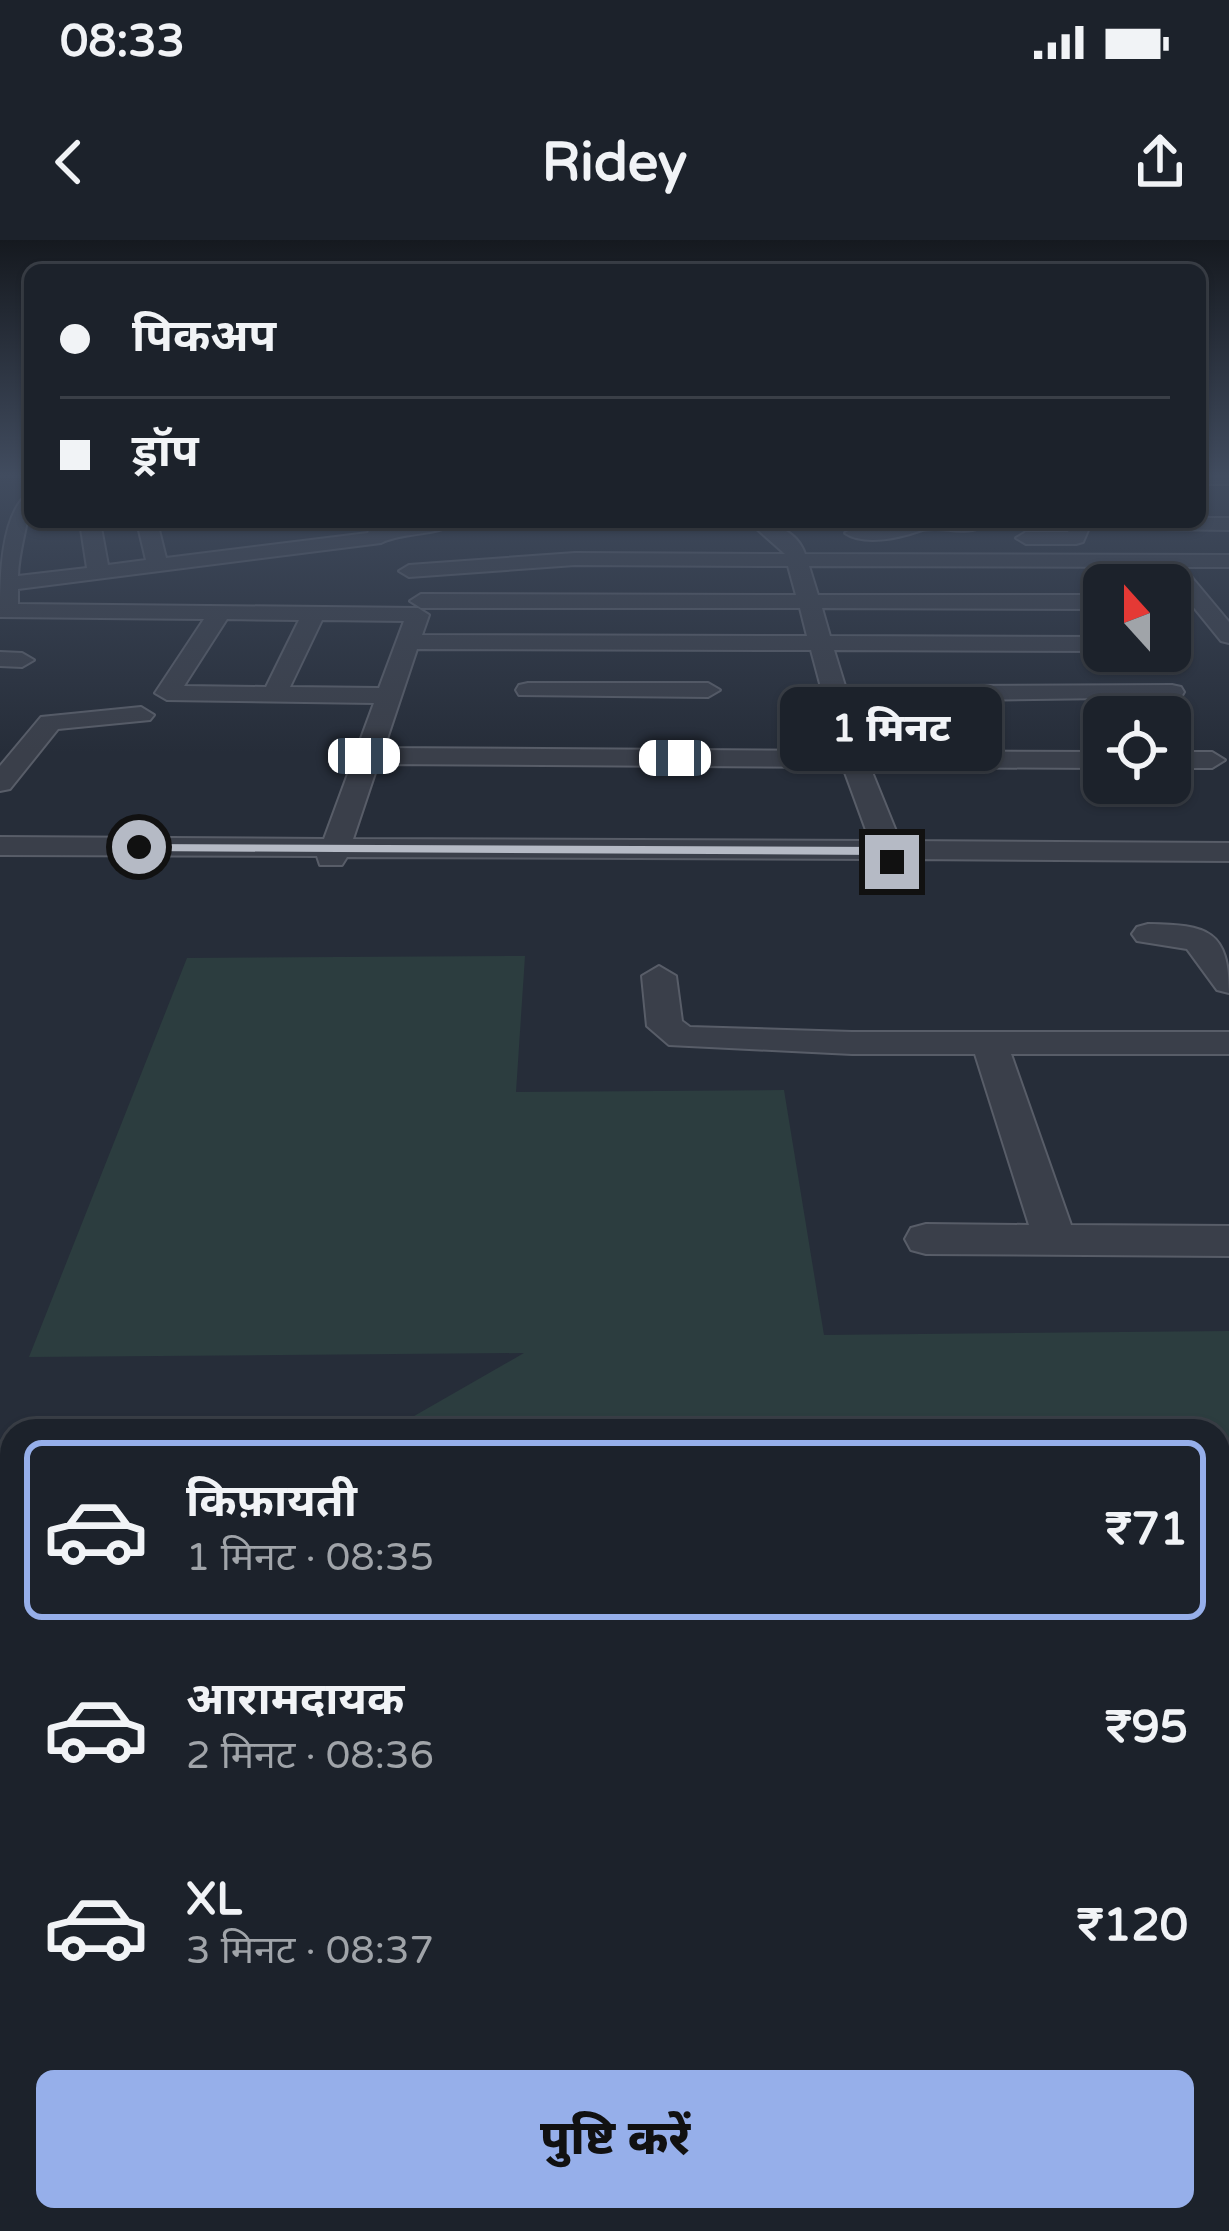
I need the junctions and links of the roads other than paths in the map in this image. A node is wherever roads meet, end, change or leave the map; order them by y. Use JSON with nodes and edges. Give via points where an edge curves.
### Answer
{"nodes":[{"id":1,"x":97,"y":566,"type":"edge"},
{"id":2,"x":133,"y":566,"type":"edge"},
{"id":3,"x":405,"y":566,"type":"edge"},
{"id":4,"x":457,"y":566,"type":"edge"},
{"id":5,"x":582,"y":566,"type":"edge"},
{"id":6,"x":798,"y":566,"type":"edge"},
{"id":7,"x":994,"y":566,"type":"edge"},
{"id":8,"x":1171,"y":566,"type":"edge"},
{"id":9,"x":98,"y":570,"type":"junction"},
{"id":10,"x":409,"y":571,"type":"junction"},
{"id":11,"x":3,"y":584,"type":"edge"},
{"id":12,"x":807,"y":599,"type":"junction"},
{"id":13,"x":590,"y":600,"type":"junction"},
{"id":14,"x":1012,"y":601,"type":"junction"},
{"id":15,"x":1083,"y":602,"type":"edge"},
{"id":16,"x":1191,"y":603,"type":"edge"},
{"id":17,"x":1203,"y":603,"type":"junction"},
{"id":18,"x":1229,"y":604,"type":"edge"},
{"id":19,"x":420,"y":608,"type":"junction"},
{"id":20,"x":4,"y":610,"type":"edge"},
{"id":21,"x":219,"y":614,"type":"junction"},
{"id":22,"x":313,"y":615,"type":"junction"},
{"id":23,"x":1229,"y":636,"type":"edge"},
{"id":24,"x":533,"y":640,"type":"junction"},
{"id":25,"x":704,"y":641,"type":"junction"},
{"id":26,"x":818,"y":641,"type":"junction"},
{"id":27,"x":410,"y":642,"type":"junction"},
{"id":28,"x":938,"y":642,"type":"junction"},
{"id":29,"x":1083,"y":644,"type":"edge"},
{"id":30,"x":962,"y":692,"type":"junction"},
{"id":31,"x":1172,"y":692,"type":"dead end"},
{"id":32,"x":274,"y":695,"type":"junction"},
{"id":33,"x":390,"y":696,"type":"junction"},
{"id":34,"x":141,"y":715,"type":"dead end"},
{"id":35,"x":524,"y":723,"type":"junction"},
{"id":36,"x":711,"y":724,"type":"junction"},
{"id":37,"x":364,"y":756,"type":"junction"},
{"id":38,"x":854,"y":760,"type":"junction"},
{"id":39,"x":988,"y":760,"type":"junction"},
{"id":40,"x":1083,"y":760,"type":"edge"},
{"id":41,"x":1191,"y":760,"type":"edge"},
{"id":42,"x":1212,"y":760,"type":"dead end"},
{"id":43,"x":0,"y":784,"type":"edge"},
{"id":44,"x":0,"y":846,"type":"edge"},
{"id":45,"x":1229,"y":852,"type":"edge"},
{"id":46,"x":182,"y":853,"type":"junction"},
{"id":47,"x":333,"y":853,"type":"junction"},
{"id":48,"x":891,"y":856,"type":"junction"},
{"id":49,"x":0,"y":859,"type":"edge"},
{"id":50,"x":1229,"y":864,"type":"edge"},
{"id":51,"x":1148,"y":934,"type":"dead end"},
{"id":52,"x":659,"y":976,"type":"dead end"},
{"id":53,"x":1229,"y":983,"type":"edge"},
{"id":54,"x":989,"y":1042,"type":"junction"},
{"id":55,"x":1229,"y":1043,"type":"edge"},
{"id":56,"x":926,"y":1239,"type":"dead end"},
{"id":57,"x":1054,"y":1240,"type":"junction"},
{"id":58,"x":1229,"y":1241,"type":"edge"}],
"edges":[{"from":1,"to":9,"type":"street"},
{"from":2,"to":9,"type":"street"},
{"from":3,"to":10,"type":"street"},
{"from":4,"to":10,"type":"street"},
{"from":5,"to":13,"type":"street"},
{"from":6,"to":12,"type":"street"},
{"from":7,"to":14,"type":"street"},
{"from":8,"to":17,"type":"street"},
{"from":9,"to":11,"type":"street"},
{"from":10,"to":19,"type":"street"},
{"from":11,"to":20,"type":"street"},
{"from":12,"to":13,"type":"street"},
{"from":12,"to":14,"type":"street"},
{"from":12,"to":26,"type":"street"},
{"from":13,"to":19,"type":"street"},
{"from":14,"to":15,"type":"street"},
{"from":16,"to":17,"type":"street"},
{"from":17,"to":18,"type":"street"},
{"from":17,"to":23,"type":"street"},
{"from":19,"to":22,"type":"street"},
{"from":19,"to":27,"type":"street"},
{"from":20,"to":21,"type":"street"},
{"from":21,"to":22,"type":"street"},
{"from":21,"to":32,"type":"street","via":[[167,693]]},
{"from":22,"to":32,"type":"street"},
{"from":24,"to":25,"type":"street"},
{"from":24,"to":27,"type":"street"},
{"from":24,"to":35,"type":"street"},
{"from":25,"to":26,"type":"street"},
{"from":25,"to":36,"type":"street"},
{"from":26,"to":28,"type":"street"},
{"from":26,"to":38,"type":"street"},
{"from":27,"to":33,"type":"street"},
{"from":28,"to":29,"type":"street"},
{"from":28,"to":30,"type":"street"},
{"from":30,"to":31,"type":"street"},
{"from":30,"to":39,"type":"street"},
{"from":32,"to":33,"type":"street"},
{"from":33,"to":37,"type":"street"},
{"from":34,"to":43,"type":"street","via":[[50,722]]},
{"from":35,"to":36,"type":"street"},
{"from":35,"to":36,"type":"street"},
{"from":35,"to":37,"type":"street"},
{"from":36,"to":38,"type":"street"},
{"from":37,"to":47,"type":"street"},
{"from":38,"to":39,"type":"street"},
{"from":38,"to":48,"type":"street"},
{"from":39,"to":40,"type":"street"},
{"from":41,"to":42,"type":"street"},
{"from":44,"to":46,"type":"street"},
{"from":45,"to":48,"type":"street"},
{"from":46,"to":47,"type":"street"},
{"from":46,"to":49,"type":"street"},
{"from":47,"to":48,"type":"street"},
{"from":48,"to":50,"type":"street"},
{"from":51,"to":53,"type":"street","via":[[1201,939]]},
{"from":52,"to":54,"type":"street","via":[[665,1026],[682,1037]]},
{"from":54,"to":55,"type":"street"},
{"from":54,"to":57,"type":"street"},
{"from":56,"to":57,"type":"street"},
{"from":57,"to":58,"type":"street"}]}
